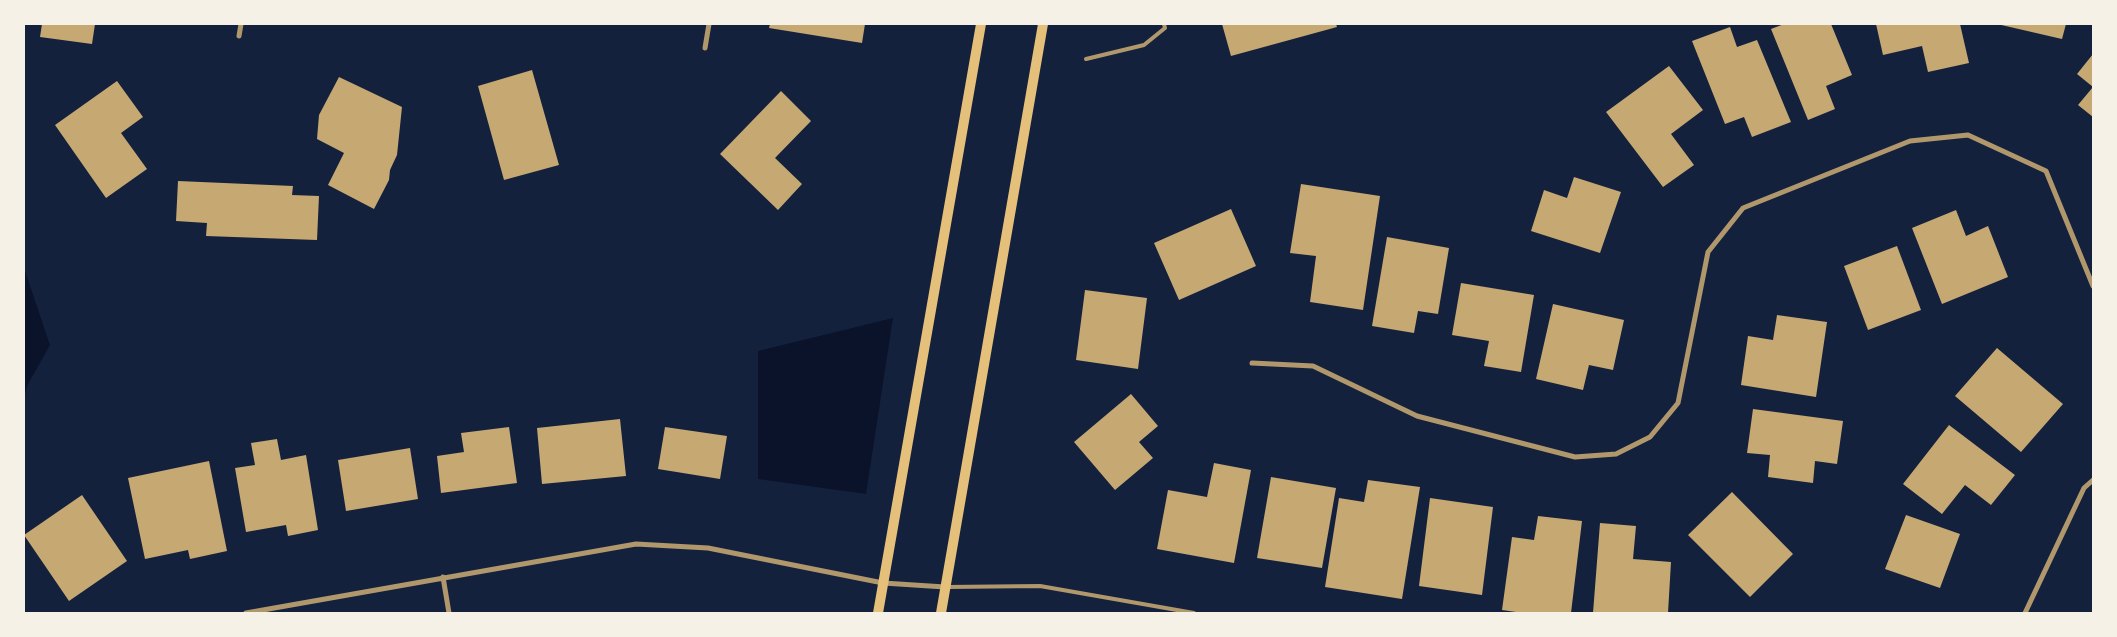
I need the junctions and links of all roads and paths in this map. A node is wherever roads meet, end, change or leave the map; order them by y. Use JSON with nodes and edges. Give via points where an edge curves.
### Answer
{"nodes":[{"id":1,"x":241,"y":24,"type":"edge"},
{"id":2,"x":709,"y":24,"type":"edge"},
{"id":3,"x":981,"y":24,"type":"edge"},
{"id":4,"x":1043,"y":24,"type":"edge"},
{"id":5,"x":1164,"y":24,"type":"edge"},
{"id":6,"x":239,"y":36,"type":"dead end"},
{"id":7,"x":705,"y":48,"type":"dead end"},
{"id":8,"x":1086,"y":59,"type":"dead end"},
{"id":9,"x":2093,"y":286,"type":"edge"},
{"id":10,"x":1252,"y":363,"type":"dead end"},
{"id":11,"x":2093,"y":480,"type":"edge"},
{"id":12,"x":443,"y":577,"type":"junction"},
{"id":13,"x":883,"y":583,"type":"junction"},
{"id":14,"x":946,"y":587,"type":"junction"},
{"id":15,"x":246,"y":613,"type":"edge"},
{"id":16,"x":449,"y":613,"type":"edge"},
{"id":17,"x":878,"y":613,"type":"edge"},
{"id":18,"x":941,"y":613,"type":"edge"},
{"id":19,"x":1194,"y":613,"type":"edge"},
{"id":20,"x":2025,"y":613,"type":"edge"}],
"edges":[{"from":1,"to":6,"type":"street"},
{"from":2,"to":7,"type":"street"},
{"from":3,"to":13,"type":"main road"},
{"from":4,"to":14,"type":"main road"},
{"from":5,"to":8,"type":"lane","via":[[1165,28],[1144,45]]},
{"from":9,"to":10,"type":"street","via":[[2046,171],[1968,135],[1910,141],[1743,208],[1708,252],[1678,403],[1650,437],[1616,454],[1575,457],[1417,416],[1313,366]]},
{"from":11,"to":20,"type":"street","via":[[2084,488]]},
{"from":12,"to":13,"type":"street","via":[[636,544],[708,548]]},
{"from":12,"to":15,"type":"street"},
{"from":12,"to":16,"type":"street"},
{"from":13,"to":14,"type":"street"},
{"from":13,"to":17,"type":"main road"},
{"from":14,"to":18,"type":"main road"},
{"from":14,"to":19,"type":"lane","via":[[1040,586]]}]}
